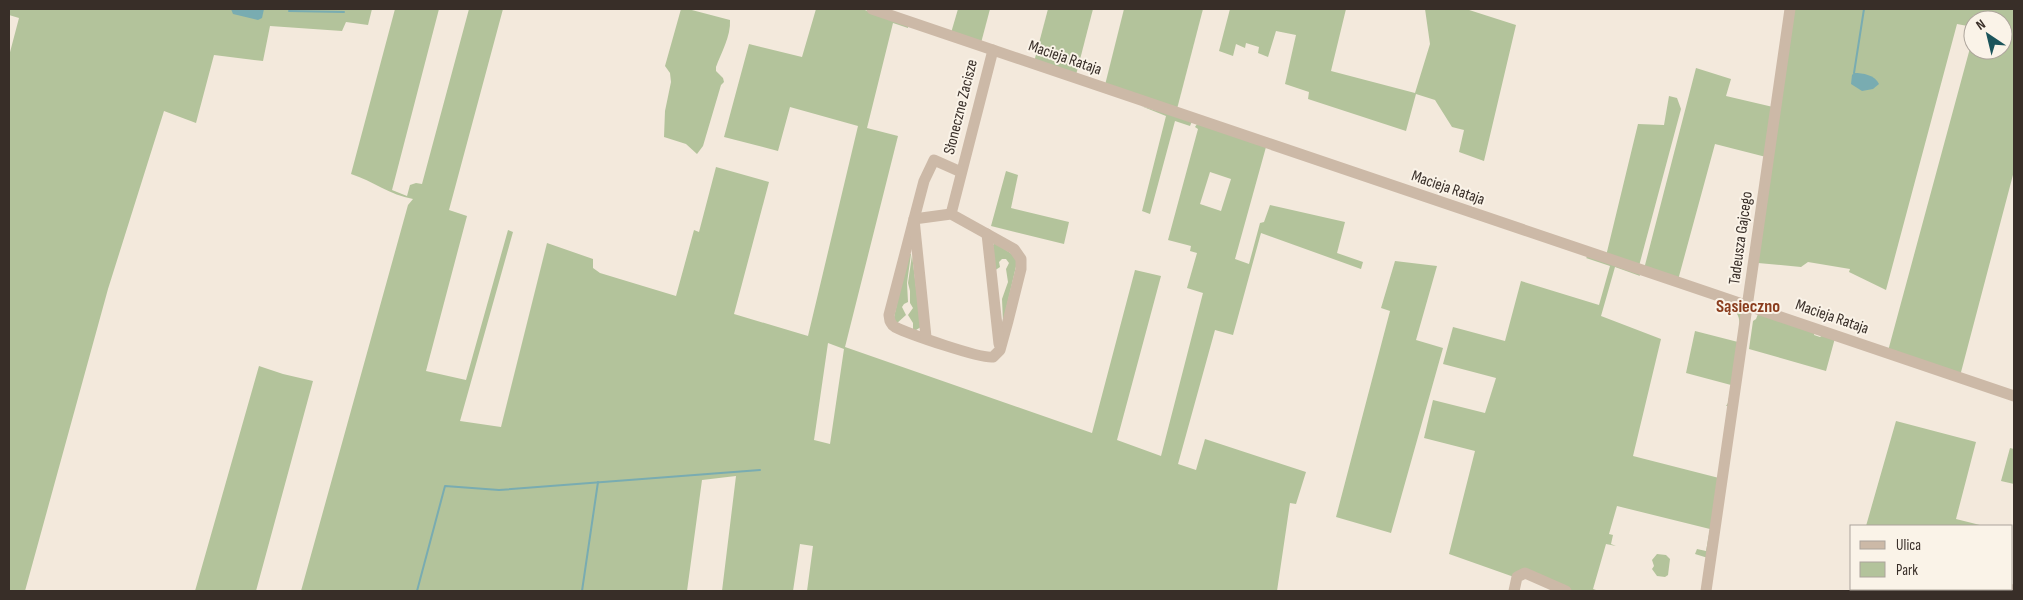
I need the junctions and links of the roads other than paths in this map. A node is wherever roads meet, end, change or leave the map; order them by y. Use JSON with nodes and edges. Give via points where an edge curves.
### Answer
{"nodes":[{"id":1,"x":872,"y":9,"type":"edge"},
{"id":2,"x":1790,"y":9,"type":"edge"},
{"id":3,"x":993,"y":50,"type":"junction"},
{"id":4,"x":961,"y":172,"type":"junction"},
{"id":5,"x":951,"y":214,"type":"junction"},
{"id":6,"x":914,"y":219,"type":"junction"},
{"id":7,"x":987,"y":234,"type":"junction"},
{"id":8,"x":1748,"y":306,"type":"junction"},
{"id":9,"x":926,"y":338,"type":"junction"},
{"id":10,"x":1000,"y":350,"type":"junction"},
{"id":11,"x":2014,"y":396,"type":"edge"},
{"id":12,"x":1514,"y":591,"type":"edge"},
{"id":13,"x":1566,"y":591,"type":"edge"},
{"id":14,"x":1706,"y":591,"type":"edge"}],
"edges":[{"from":1,"to":3,"type":"street","name":"Macieja Rataja"},
{"from":2,"to":8,"type":"street","name":"Tadeusza Gajcego"},
{"from":3,"to":4,"type":"street","name":"Słoneczne Zacisze"},
{"from":3,"to":8,"type":"street","name":"Macieja Rataja"},
{"from":4,"to":5,"type":"street","name":"Słoneczne Zacisze"},
{"from":4,"to":6,"type":"street","name":"Słoneczne Zacisze","via":[[934,160],[924,181]]},
{"from":5,"to":6,"type":"street"},
{"from":5,"to":7,"type":"street"},
{"from":6,"to":9,"type":"street","name":"Słoneczne Zacisze"},
{"from":6,"to":9,"type":"street","name":"Słoneczne Zacisze","via":[[889,318],[896,327]]},
{"from":7,"to":10,"type":"street"},
{"from":7,"to":10,"type":"street","via":[[1015,250],[1022,263]]},
{"from":8,"to":11,"type":"street","name":"Macieja Rataja"},
{"from":8,"to":14,"type":"street","name":"Tadeusza Gajcego"},
{"from":9,"to":10,"type":"street","name":"Słoneczne Zacisze","via":[[985,357],[993,357]]},
{"from":12,"to":13,"type":"street","via":[[1517,577],[1522,573],[1529,573]]}]}
